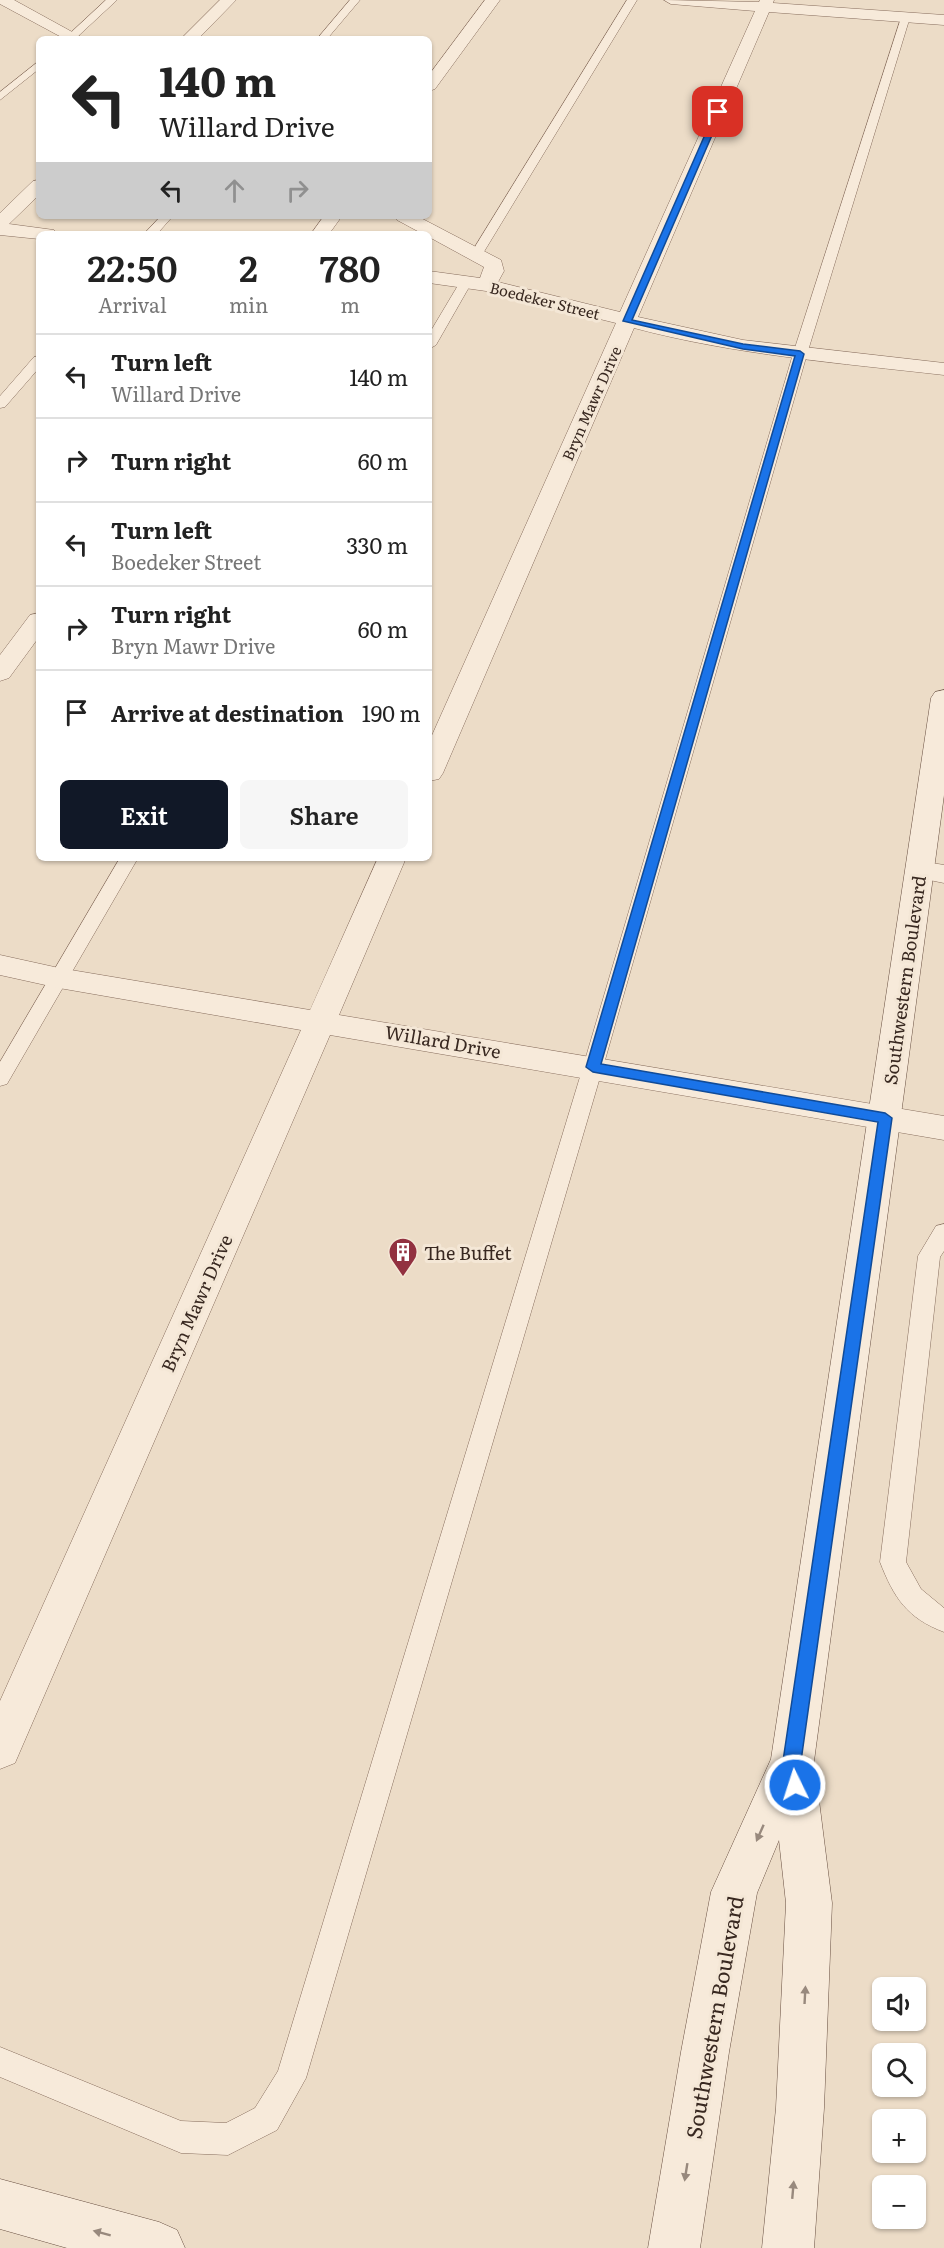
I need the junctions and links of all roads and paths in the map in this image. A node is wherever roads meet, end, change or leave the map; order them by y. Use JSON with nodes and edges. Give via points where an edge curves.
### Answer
{"nodes":[{"id":1,"x":3,"y":0,"type":"edge"},
{"id":2,"x":112,"y":0,"type":"edge"},
{"id":3,"x":229,"y":0,"type":"edge"},
{"id":4,"x":355,"y":0,"type":"edge"},
{"id":5,"x":493,"y":0,"type":"edge"},
{"id":6,"x":632,"y":0,"type":"edge"},
{"id":7,"x":671,"y":0,"type":"edge"},
{"id":8,"x":765,"y":4,"type":"edge"},
{"id":9,"x":904,"y":14,"type":"junction"},
{"id":10,"x":944,"y":20,"type":"edge"},
{"id":11,"x":69,"y":36,"type":"edge"},
{"id":12,"x":75,"y":36,"type":"edge"},
{"id":13,"x":192,"y":36,"type":"edge"},
{"id":14,"x":325,"y":36,"type":"edge"},
{"id":15,"x":36,"y":67,"type":"edge"},
{"id":16,"x":432,"y":82,"type":"edge"},
{"id":17,"x":0,"y":97,"type":"edge"},
{"id":18,"x":36,"y":188,"type":"edge"},
{"id":19,"x":164,"y":219,"type":"edge"},
{"id":20,"x":409,"y":219,"type":"edge"},
{"id":21,"x":0,"y":223,"type":"edge"},
{"id":22,"x":0,"y":229,"type":"edge"},
{"id":23,"x":153,"y":231,"type":"edge"},
{"id":24,"x":431,"y":231,"type":"edge"},
{"id":25,"x":432,"y":231,"type":"edge"},
{"id":26,"x":36,"y":233,"type":"edge"},
{"id":27,"x":476,"y":255,"type":"junction"},
{"id":28,"x":432,"y":277,"type":"edge"},
{"id":29,"x":476,"y":284,"type":"junction"},
{"id":30,"x":628,"y":321,"type":"junction"},
{"id":31,"x":432,"y":341,"type":"edge"},
{"id":32,"x":800,"y":354,"type":"junction"},
{"id":33,"x":36,"y":363,"type":"edge"},
{"id":34,"x":944,"y":369,"type":"edge"},
{"id":35,"x":0,"y":404,"type":"edge"},
{"id":36,"x":36,"y":624,"type":"edge"},
{"id":37,"x":0,"y":673,"type":"edge"},
{"id":38,"x":944,"y":698,"type":"edge"},
{"id":39,"x":432,"y":766,"type":"edge"},
{"id":40,"x":127,"y":861,"type":"edge"},
{"id":41,"x":391,"y":861,"type":"edge"},
{"id":42,"x":932,"y":872,"type":"edge"},
{"id":43,"x":0,"y":965,"type":"edge"},
{"id":44,"x":59,"y":978,"type":"junction"},
{"id":45,"x":320,"y":1021,"type":"junction"},
{"id":46,"x":593,"y":1067,"type":"junction"},
{"id":47,"x":0,"y":1079,"type":"edge"},
{"id":48,"x":885,"y":1118,"type":"junction"},
{"id":49,"x":944,"y":1128,"type":"edge"},
{"id":50,"x":944,"y":1232,"type":"edge"},
{"id":51,"x":944,"y":1620,"type":"edge"},
{"id":52,"x":0,"y":1749,"type":"edge"},
{"id":53,"x":792,"y":1761,"type":"junction"},
{"id":54,"x":0,"y":2062,"type":"edge"},
{"id":55,"x":0,"y":2204,"type":"edge"},
{"id":56,"x":159,"y":2248,"type":"edge"},
{"id":57,"x":674,"y":2248,"type":"edge"},
{"id":58,"x":788,"y":2248,"type":"edge"}],
"edges":[{"from":1,"to":11,"type":"street"},
{"from":2,"to":12,"type":"lane"},
{"from":3,"to":13,"type":"street"},
{"from":4,"to":14,"type":"lane"},
{"from":5,"to":16,"type":"street"},
{"from":6,"to":27,"type":"lane"},
{"from":7,"to":8,"type":"street"},
{"from":8,"to":9,"type":"street"},
{"from":8,"to":30,"type":"street","name":"Bryn Mawr Drive"},
{"from":9,"to":10,"type":"street"},
{"from":9,"to":32,"type":"lane"},
{"from":15,"to":17,"type":"lane"},
{"from":18,"to":21,"type":"street"},
{"from":19,"to":23,"type":"lane"},
{"from":20,"to":24,"type":"street"},
{"from":22,"to":26,"type":"street"},
{"from":25,"to":27,"type":"street"},
{"from":27,"to":29,"type":"street","via":[[494,264],[494,271]]},
{"from":28,"to":29,"type":"street","name":"Boedeker Street"},
{"from":29,"to":30,"type":"street","name":"Boedeker Street"},
{"from":29,"to":31,"type":"lane"},
{"from":30,"to":32,"type":"street","name":"Boedeker Street"},
{"from":30,"to":39,"type":"street","name":"Bryn Mawr Drive"},
{"from":32,"to":34,"type":"street","name":"Boedeker Street"},
{"from":32,"to":46,"type":"lane"},
{"from":33,"to":35,"type":"lane"},
{"from":36,"to":37,"type":"street"},
{"from":38,"to":42,"type":"street","name":"Southwestern Boulevard"},
{"from":40,"to":44,"type":"lane"},
{"from":41,"to":45,"type":"street","name":"Bryn Mawr Drive"},
{"from":42,"to":48,"type":"street","name":"Southwestern Boulevard"},
{"from":43,"to":44,"type":"street","name":"Willard Drive"},
{"from":44,"to":45,"type":"street","name":"Willard Drive"},
{"from":44,"to":47,"type":"lane"},
{"from":45,"to":46,"type":"street","name":"Willard Drive"},
{"from":45,"to":52,"type":"street","name":"Bryn Mawr Drive"},
{"from":46,"to":48,"type":"street","name":"Willard Drive"},
{"from":46,"to":54,"type":"lane","via":[[291,2078],[266,2119],[228,2139],[181,2137]]},
{"from":48,"to":49,"type":"street","name":"Willard Drive"},
{"from":48,"to":53,"type":"street","name":"Southwestern Boulevard"},
{"from":50,"to":51,"type":"lane","via":[[929,1256],[893,1562],[903,1587],[931,1616]]},
{"from":53,"to":57,"type":"street","name":"Southwestern Boulevard","one_way":true,"via":[[734,1892]]},
{"from":58,"to":53,"type":"street","name":"Southwestern Boulevard","one_way":true,"via":[[800,2108],[809,1903]]},
{"from":56,"to":55,"type":"street","one_way":true}]}
